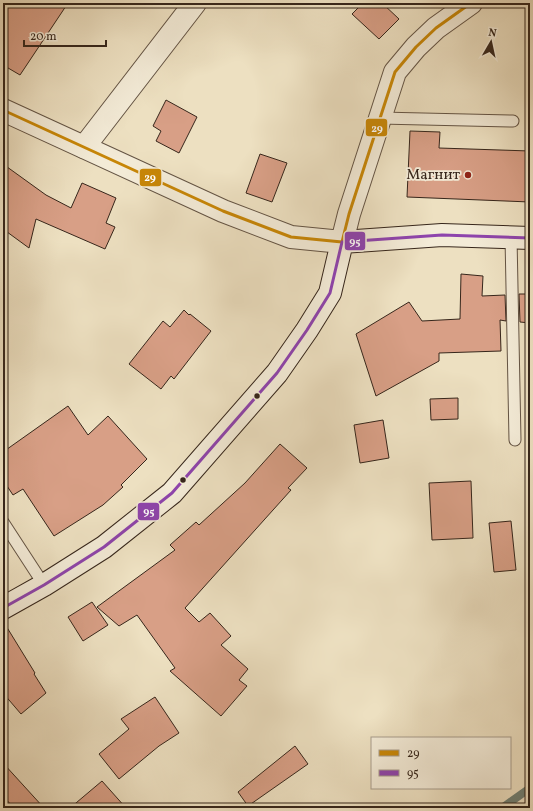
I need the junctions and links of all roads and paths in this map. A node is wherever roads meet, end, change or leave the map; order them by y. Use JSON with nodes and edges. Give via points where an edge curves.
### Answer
{"nodes":[{"id":1,"x":195,"y":3,"type":"edge"},
{"id":2,"x":471,"y":3,"type":"edge"},
{"id":3,"x":3,"y":110,"type":"edge"},
{"id":4,"x":380,"y":118,"type":"junction"},
{"id":5,"x":513,"y":121,"type":"dead end"},
{"id":6,"x":84,"y":147,"type":"junction"},
{"id":7,"x":521,"y":237,"type":"edge"},
{"id":8,"x":342,"y":242,"type":"junction"},
{"id":9,"x":515,"y":440,"type":"dead end"},
{"id":10,"x":3,"y":522,"type":"edge"},
{"id":11,"x":44,"y":586,"type":"junction"},
{"id":12,"x":3,"y":608,"type":"edge"}],
"edges":[{"from":1,"to":6,"type":"street"},
{"from":2,"to":4,"type":"street","via":[[436,28],[395,72]]},
{"from":3,"to":6,"type":"street"},
{"from":4,"to":5,"type":"lane"},
{"from":4,"to":8,"type":"street"},
{"from":6,"to":8,"type":"street","via":[[223,211],[291,237]]},
{"from":7,"to":8,"type":"street","via":[[442,235]]},
{"from":7,"to":9,"type":"lane"},
{"from":8,"to":11,"type":"street","via":[[330,293],[307,330],[277,373],[213,447],[172,493],[104,547]]},
{"from":10,"to":11,"type":"lane"},
{"from":11,"to":12,"type":"street"}]}
